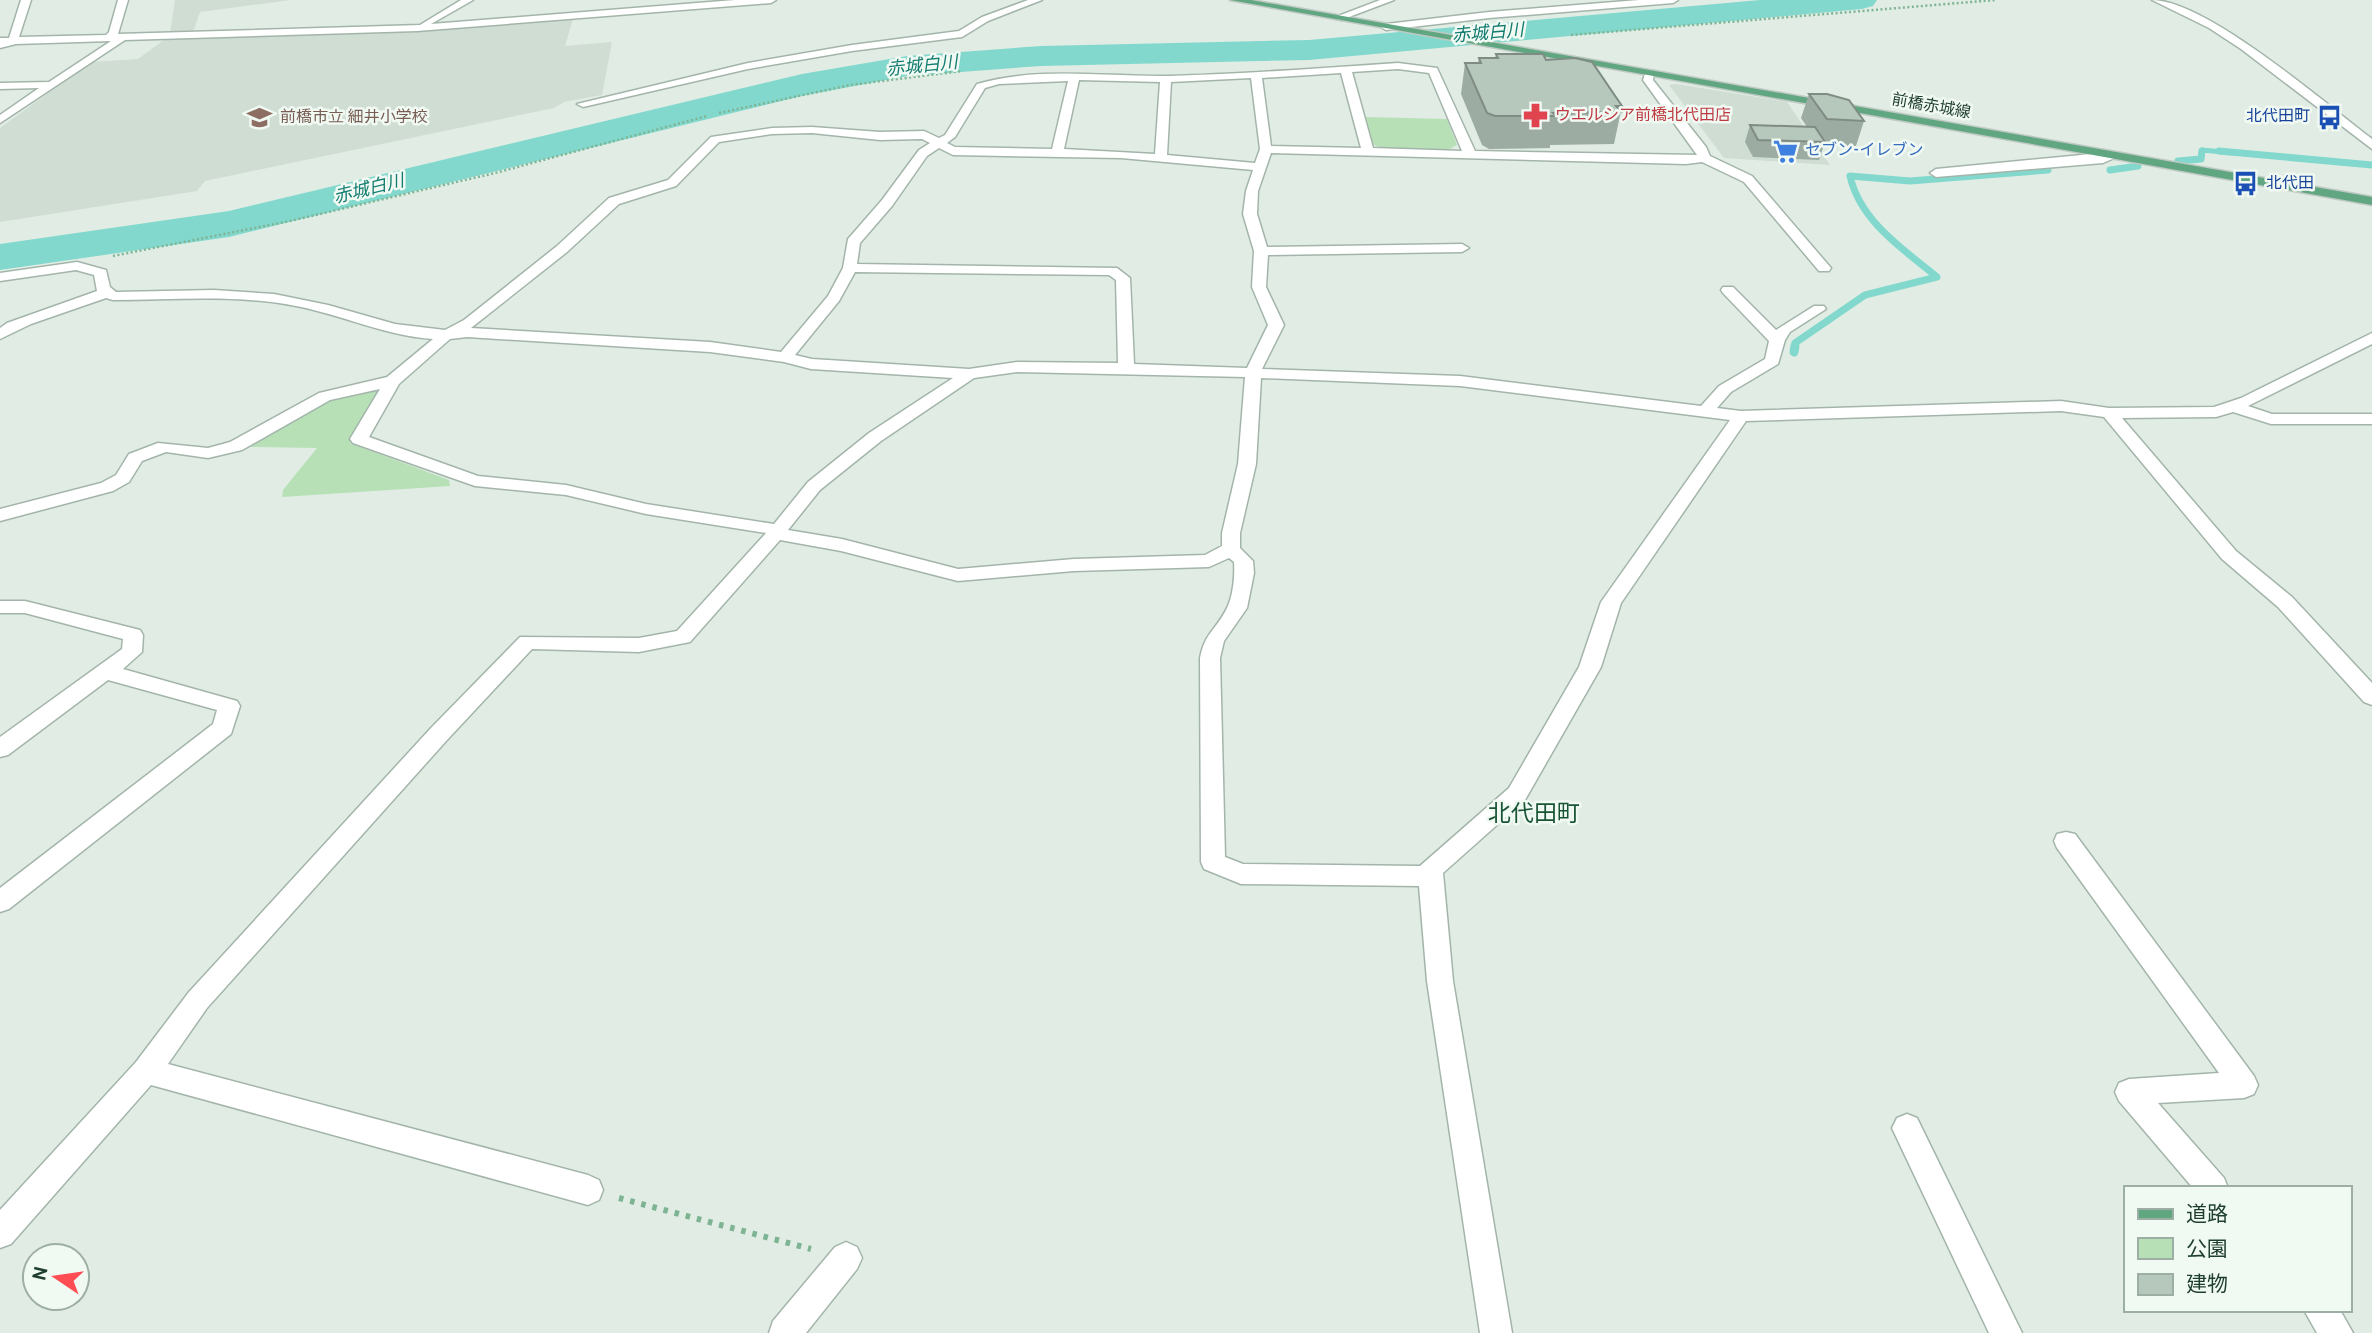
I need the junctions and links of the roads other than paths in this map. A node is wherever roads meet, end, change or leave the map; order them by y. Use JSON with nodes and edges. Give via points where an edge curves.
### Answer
{"nodes":[{"id":1,"x":26,"y":0,"type":"edge"},
{"id":2,"x":122,"y":0,"type":"edge"},
{"id":3,"x":468,"y":0,"type":"edge"},
{"id":4,"x":771,"y":0,"type":"edge"},
{"id":5,"x":1037,"y":0,"type":"edge"},
{"id":6,"x":1235,"y":0,"type":"edge"},
{"id":7,"x":1389,"y":0,"type":"edge"},
{"id":8,"x":1673,"y":0,"type":"edge"},
{"id":9,"x":2157,"y":0,"type":"edge"},
{"id":10,"x":1338,"y":18,"type":"junction"},
{"id":11,"x":1390,"y":27,"type":"junction"},
{"id":12,"x":417,"y":28,"type":"junction"},
{"id":13,"x":108,"y":38,"type":"junction"},
{"id":14,"x":121,"y":38,"type":"junction"},
{"id":15,"x":0,"y":41,"type":"edge"},
{"id":16,"x":13,"y":41,"type":"junction"},
{"id":17,"x":0,"y":48,"type":"edge"},
{"id":18,"x":1346,"y":69,"type":"junction"},
{"id":19,"x":1650,"y":74,"type":"junction"},
{"id":20,"x":1256,"y":75,"type":"junction"},
{"id":21,"x":1074,"y":77,"type":"junction"},
{"id":22,"x":1166,"y":79,"type":"junction"},
{"id":23,"x":50,"y":85,"type":"junction"},
{"id":24,"x":0,"y":86,"type":"edge"},
{"id":25,"x":583,"y":104,"type":"dead end"},
{"id":26,"x":0,"y":120,"type":"edge"},
{"id":27,"x":937,"y":144,"type":"junction"},
{"id":28,"x":2372,"y":145,"type":"edge"},
{"id":29,"x":1266,"y":149,"type":"junction"},
{"id":30,"x":1055,"y":153,"type":"junction"},
{"id":31,"x":1368,"y":153,"type":"junction"},
{"id":32,"x":1470,"y":154,"type":"junction"},
{"id":33,"x":1703,"y":154,"type":"junction"},
{"id":34,"x":2113,"y":156,"type":"junction"},
{"id":35,"x":1161,"y":157,"type":"junction"},
{"id":36,"x":1259,"y":167,"type":"junction"},
{"id":37,"x":1936,"y":173,"type":"dead end"},
{"id":38,"x":2372,"y":201,"type":"edge"},
{"id":39,"x":1462,"y":248,"type":"dead end"},
{"id":40,"x":1261,"y":251,"type":"junction"},
{"id":41,"x":850,"y":268,"type":"junction"},
{"id":42,"x":1824,"y":268,"type":"dead end"},
{"id":43,"x":0,"y":277,"type":"edge"},
{"id":44,"x":1728,"y":290,"type":"dead end"},
{"id":45,"x":107,"y":292,"type":"junction"},
{"id":46,"x":1819,"y":309,"type":"dead end"},
{"id":47,"x":0,"y":334,"type":"edge"},
{"id":48,"x":445,"y":336,"type":"junction"},
{"id":49,"x":2372,"y":338,"type":"edge"},
{"id":50,"x":1777,"y":340,"type":"junction"},
{"id":51,"x":785,"y":357,"type":"junction"},
{"id":52,"x":1126,"y":368,"type":"junction"},
{"id":53,"x":1253,"y":373,"type":"junction"},
{"id":54,"x":969,"y":374,"type":"junction"},
{"id":55,"x":392,"y":381,"type":"junction"},
{"id":56,"x":2232,"y":406,"type":"junction"},
{"id":57,"x":1705,"y":412,"type":"junction"},
{"id":58,"x":2109,"y":413,"type":"junction"},
{"id":59,"x":1741,"y":416,"type":"junction"},
{"id":60,"x":2372,"y":419,"type":"edge"},
{"id":61,"x":0,"y":515,"type":"edge"},
{"id":62,"x":778,"y":532,"type":"junction"},
{"id":63,"x":1231,"y":548,"type":"junction"},
{"id":64,"x":0,"y":607,"type":"edge"},
{"id":65,"x":106,"y":672,"type":"junction"},
{"id":66,"x":2372,"y":697,"type":"edge"},
{"id":67,"x":0,"y":749,"type":"edge"},
{"id":68,"x":2066,"y":841,"type":"dead end"},
{"id":69,"x":1431,"y":876,"type":"junction"},
{"id":70,"x":0,"y":902,"type":"edge"},
{"id":71,"x":146,"y":1071,"type":"junction"},
{"id":72,"x":1907,"y":1128,"type":"dead end"},
{"id":73,"x":2211,"y":1186,"type":"edge"},
{"id":74,"x":588,"y":1190,"type":"road end"},
{"id":75,"x":0,"y":1233,"type":"edge"},
{"id":76,"x":846,"y":1258,"type":"road end"},
{"id":77,"x":2321,"y":1312,"type":"edge"},
{"id":78,"x":785,"y":1333,"type":"edge"},
{"id":79,"x":1496,"y":1333,"type":"edge"},
{"id":80,"x":2006,"y":1333,"type":"edge"},
{"id":81,"x":2337,"y":1333,"type":"edge"}],
"edges":[{"from":1,"to":16,"type":"street"},
{"from":2,"to":13,"type":"street","via":[[114,33]]},
{"from":3,"to":12,"type":"street"},
{"from":4,"to":12,"type":"street"},
{"from":5,"to":25,"type":"street","via":[[985,19],[961,34],[759,64]]},
{"from":6,"to":10,"type":"main road"},
{"from":7,"to":10,"type":"street"},
{"from":8,"to":11,"type":"street"},
{"from":9,"to":28,"type":"street","via":[[2245,47]]},
{"from":10,"to":11,"type":"main road"},
{"from":11,"to":19,"type":"main road","name":"前橋赤城線"},
{"from":12,"to":14,"type":"street"},
{"from":13,"to":14,"type":"street"},
{"from":13,"to":16,"type":"street"},
{"from":14,"to":23,"type":"street"},
{"from":15,"to":16,"type":"street"},
{"from":16,"to":17,"type":"street"},
{"from":18,"to":20,"type":"street"},
{"from":18,"to":31,"type":"street"},
{"from":18,"to":32,"type":"street","via":[[1398,66],[1433,70]]},
{"from":19,"to":33,"type":"street","via":[[1648,80]]},
{"from":19,"to":34,"type":"main road","name":"前橋赤城線"},
{"from":20,"to":22,"type":"street"},
{"from":20,"to":29,"type":"street"},
{"from":21,"to":22,"type":"street"},
{"from":21,"to":27,"type":"street","via":[[998,80],[981,86],[949,137]]},
{"from":21,"to":30,"type":"street"},
{"from":22,"to":35,"type":"street"},
{"from":23,"to":24,"type":"street"},
{"from":23,"to":26,"type":"street"},
{"from":27,"to":30,"type":"street","via":[[953,151]]},
{"from":27,"to":41,"type":"street","via":[[923,153],[853,242]]},
{"from":27,"to":48,"type":"street","via":[[924,135],[813,130],[715,139],[672,183],[614,201],[562,250],[469,323]]},
{"from":29,"to":31,"type":"street"},
{"from":29,"to":36,"type":"street"},
{"from":30,"to":35,"type":"street"},
{"from":31,"to":32,"type":"street"},
{"from":32,"to":33,"type":"street","via":[[1686,160]]},
{"from":33,"to":42,"type":"street","via":[[1748,179]]},
{"from":34,"to":37,"type":"street","via":[[2039,167]]},
{"from":34,"to":38,"type":"main road","name":"前橋赤城線"},
{"from":35,"to":36,"type":"street"},
{"from":36,"to":40,"type":"street","via":[[1249,201]]},
{"from":39,"to":40,"type":"street"},
{"from":40,"to":53,"type":"street","via":[[1259,287],[1276,325]]},
{"from":41,"to":51,"type":"street","via":[[834,298]]},
{"from":41,"to":52,"type":"street","via":[[1112,271],[1123,278]]},
{"from":43,"to":45,"type":"street","via":[[77,266],[101,273]]},
{"from":44,"to":50,"type":"street"},
{"from":45,"to":47,"type":"street","via":[[18,321]]},
{"from":45,"to":48,"type":"street","via":[[113,296],[272,298],[320,305],[397,331]]},
{"from":46,"to":50,"type":"street","via":[[1785,329]]},
{"from":48,"to":51,"type":"street","via":[[467,332],[684,345]]},
{"from":48,"to":55,"type":"street"},
{"from":49,"to":56,"type":"street"},
{"from":50,"to":57,"type":"street","via":[[1772,361],[1725,388]]},
{"from":51,"to":54,"type":"street","via":[[811,365]]},
{"from":52,"to":53,"type":"street"},
{"from":52,"to":54,"type":"street","via":[[1017,367]]},
{"from":53,"to":57,"type":"street","via":[[1460,380]]},
{"from":53,"to":63,"type":"street","via":[[1247,464]]},
{"from":54,"to":62,"type":"street","via":[[875,437],[814,486]]},
{"from":55,"to":61,"type":"street","via":[[325,396],[236,446],[208,453],[164,447],[135,458],[124,478],[107,487]]},
{"from":55,"to":62,"type":"street","via":[[359,439],[474,481],[566,491]]},
{"from":56,"to":58,"type":"street","via":[[2216,412]]},
{"from":56,"to":60,"type":"street","via":[[2271,419]]},
{"from":57,"to":59,"type":"street"},
{"from":58,"to":59,"type":"street","via":[[2061,406]]},
{"from":58,"to":66,"type":"street","via":[[2229,555],[2286,602]]},
{"from":59,"to":69,"type":"street","via":[[1611,602],[1590,667],[1517,794],[1430,870]]},
{"from":62,"to":63,"type":"street","via":[[958,575],[1074,565],[1209,561]]},
{"from":62,"to":71,"type":"street","via":[[683,637],[639,645],[527,642],[198,1000]]},
{"from":63,"to":69,"type":"street","via":[[1242,561],[1244,573],[1237,608],[1214,640],[1210,657],[1213,862],[1241,874]]},
{"from":64,"to":65,"type":"street","via":[[25,607],[133,635],[132,652]]},
{"from":65,"to":67,"type":"street"},
{"from":65,"to":70,"type":"street","via":[[229,706],[223,728]]},
{"from":68,"to":73,"type":"street","via":[[2244,1084],[2129,1092]]},
{"from":69,"to":79,"type":"street","via":[[1440,981]]},
{"from":71,"to":74,"type":"street"},
{"from":71,"to":75,"type":"street"},
{"from":72,"to":80,"type":"street"},
{"from":76,"to":78,"type":"street"},
{"from":77,"to":81,"type":"street"}]}
